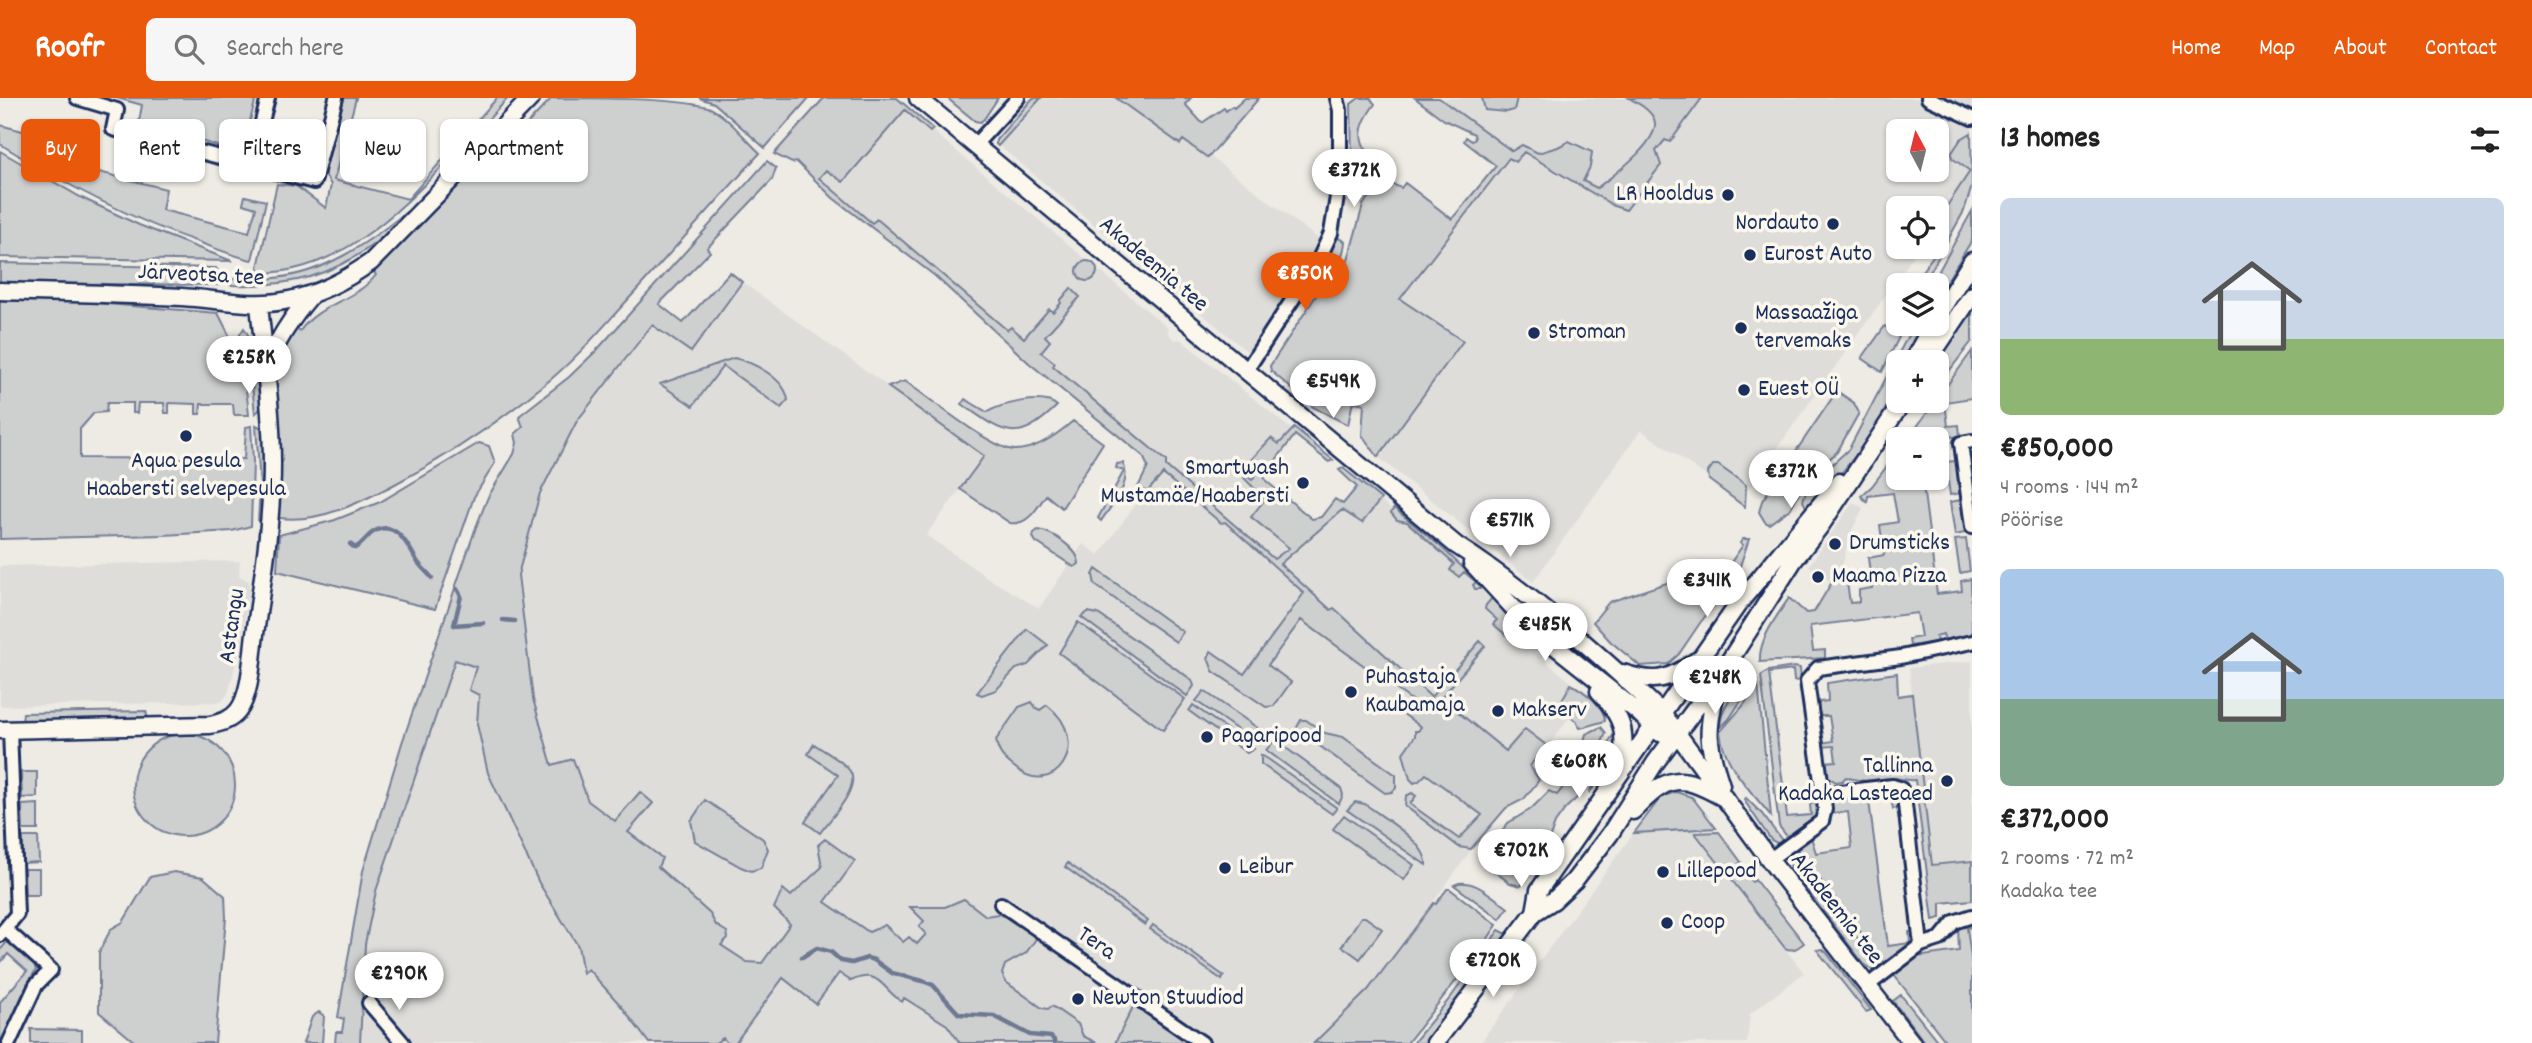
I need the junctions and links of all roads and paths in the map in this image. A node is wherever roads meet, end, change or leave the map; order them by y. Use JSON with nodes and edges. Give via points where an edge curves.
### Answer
{"nodes":[{"id":1,"x":77,"y":98,"type":"edge"},
{"id":2,"x":268,"y":98,"type":"edge"},
{"id":3,"x":336,"y":98,"type":"edge"},
{"id":4,"x":531,"y":98,"type":"edge"},
{"id":5,"x":918,"y":98,"type":"edge"},
{"id":6,"x":1018,"y":98,"type":"edge"},
{"id":7,"x":1337,"y":98,"type":"edge"},
{"id":8,"x":1928,"y":98,"type":"edge"},
{"id":9,"x":1972,"y":118,"type":"edge"},
{"id":10,"x":263,"y":119,"type":"edge"},
{"id":11,"x":326,"y":136,"type":"edge"},
{"id":12,"x":974,"y":146,"type":"junction"},
{"id":13,"x":219,"y":157,"type":"edge"},
{"id":14,"x":1972,"y":261,"type":"edge"},
{"id":15,"x":1961,"y":279,"type":"junction"},
{"id":16,"x":0,"y":291,"type":"edge"},
{"id":17,"x":312,"y":294,"type":"junction"},
{"id":18,"x":1972,"y":295,"type":"edge"},
{"id":19,"x":1949,"y":298,"type":"edge"},
{"id":20,"x":259,"y":304,"type":"junction"},
{"id":21,"x":1935,"y":350,"type":"edge"},
{"id":22,"x":1246,"y":371,"type":"junction"},
{"id":23,"x":265,"y":372,"type":"junction"},
{"id":24,"x":1887,"y":413,"type":"edge"},
{"id":25,"x":1895,"y":413,"type":"edge"},
{"id":26,"x":1972,"y":441,"type":"edge"},
{"id":27,"x":1972,"y":527,"type":"edge"},
{"id":28,"x":1456,"y":545,"type":"junction"},
{"id":29,"x":1972,"y":642,"type":"edge"},
{"id":30,"x":1704,"y":656,"type":"junction"},
{"id":31,"x":1615,"y":669,"type":"junction"},
{"id":32,"x":1590,"y":673,"type":"junction"},
{"id":33,"x":1721,"y":674,"type":"junction"},
{"id":34,"x":1659,"y":721,"type":"junction"},
{"id":35,"x":5,"y":730,"type":"edge"},
{"id":36,"x":1673,"y":738,"type":"junction"},
{"id":37,"x":1621,"y":772,"type":"junction"},
{"id":38,"x":1822,"y":794,"type":"junction"},
{"id":39,"x":1727,"y":800,"type":"junction"},
{"id":40,"x":1610,"y":834,"type":"junction"},
{"id":41,"x":1564,"y":853,"type":"junction"},
{"id":42,"x":1769,"y":860,"type":"junction"},
{"id":43,"x":1574,"y":881,"type":"junction"},
{"id":44,"x":1001,"y":904,"type":"dead end"},
{"id":45,"x":1535,"y":912,"type":"junction"},
{"id":46,"x":1972,"y":916,"type":"edge"},
{"id":47,"x":2,"y":932,"type":"edge"},
{"id":48,"x":1921,"y":945,"type":"junction"},
{"id":49,"x":1867,"y":986,"type":"junction"},
{"id":50,"x":369,"y":1003,"type":"dead end"},
{"id":51,"x":9,"y":1043,"type":"edge"},
{"id":52,"x":403,"y":1043,"type":"edge"},
{"id":53,"x":1202,"y":1043,"type":"edge"},
{"id":54,"x":1435,"y":1043,"type":"edge"},
{"id":55,"x":1912,"y":1043,"type":"edge"}],
"edges":[{"from":1,"to":13,"type":"street","via":[[117,110],[113,129]]},
{"from":2,"to":10,"type":"street"},
{"from":3,"to":11,"type":"street"},
{"from":4,"to":17,"type":"main road","name":"Järveotsa tee","via":[[390,246],[352,276]]},
{"from":5,"to":12,"type":"main road","name":"Akadeemia tee"},
{"from":6,"to":12,"type":"street"},
{"from":7,"to":22,"type":"street","via":[[1340,179],[1331,233],[1320,258]]},
{"from":8,"to":9,"type":"street"},
{"from":12,"to":22,"type":"main road","name":"Akadeemia tee"},
{"from":14,"to":15,"type":"main road"},
{"from":15,"to":18,"type":"main road"},
{"from":15,"to":19,"type":"main road"},
{"from":16,"to":20,"type":"main road","name":"Järveotsa tee"},
{"from":17,"to":20,"type":"main road","name":"Järveotsa tee"},
{"from":17,"to":23,"type":"main road","via":[[274,348]]},
{"from":18,"to":21,"type":"main road"},
{"from":20,"to":23,"type":"main road","name":"Astangu"},
{"from":22,"to":28,"type":"main road","name":"Akadeemia tee"},
{"from":23,"to":35,"type":"main road","name":"Astangu","via":[[272,461],[269,529],[246,690],[237,712],[221,723],[210,724]]},
{"from":24,"to":30,"type":"main road","via":[[1865,449],[1739,603]]},
{"from":25,"to":33,"type":"main road"},
{"from":26,"to":27,"type":"street","via":[[1961,443]]},
{"from":28,"to":31,"type":"main road","name":"Akadeemia tee","via":[[1514,585]]},
{"from":28,"to":32,"type":"main road","name":"Akadeemia tee","via":[[1531,626]]},
{"from":29,"to":38,"type":"street","via":[[1818,668],[1807,681]]},
{"from":30,"to":31,"type":"main road","via":[[1674,676],[1651,681]]},
{"from":30,"to":34,"type":"main road"},
{"from":31,"to":34,"type":"main road","name":"Akadeemia tee"},
{"from":32,"to":34,"type":"main road","name":"Akadeemia tee"},
{"from":32,"to":37,"type":"main road","via":[[1619,714],[1624,751]]},
{"from":33,"to":36,"type":"main road"},
{"from":33,"to":39,"type":"main road","via":[[1708,738]]},
{"from":34,"to":36,"type":"main road","name":"Akadeemia tee"},
{"from":34,"to":37,"type":"main road"},
{"from":35,"to":47,"type":"street","via":[[17,914]]},
{"from":36,"to":39,"type":"main road","name":"Akadeemia tee"},
{"from":36,"to":40,"type":"main road"},
{"from":37,"to":41,"type":"main road"},
{"from":38,"to":42,"type":"street","via":[[1822,821]]},
{"from":38,"to":48,"type":"street","via":[[1901,789]]},
{"from":39,"to":40,"type":"main road","via":[[1685,780],[1661,785]]},
{"from":39,"to":42,"type":"main road","name":"Akadeemia tee"},
{"from":40,"to":43,"type":"main road"},
{"from":41,"to":43,"type":"main road","via":[[1563,863]]},
{"from":41,"to":45,"type":"main road","via":[[1539,890]]},
{"from":42,"to":49,"type":"main road","name":"Akadeemia tee"},
{"from":43,"to":45,"type":"main road"},
{"from":44,"to":53,"type":"street","name":"Tera"},
{"from":45,"to":54,"type":"main road"},
{"from":46,"to":48,"type":"street","via":[[1954,922],[1940,939]]},
{"from":47,"to":51,"type":"street","via":[[51,970],[36,985]]},
{"from":48,"to":49,"type":"street"},
{"from":49,"to":55,"type":"main road","name":"Akadeemia tee"},
{"from":50,"to":52,"type":"street"}]}
